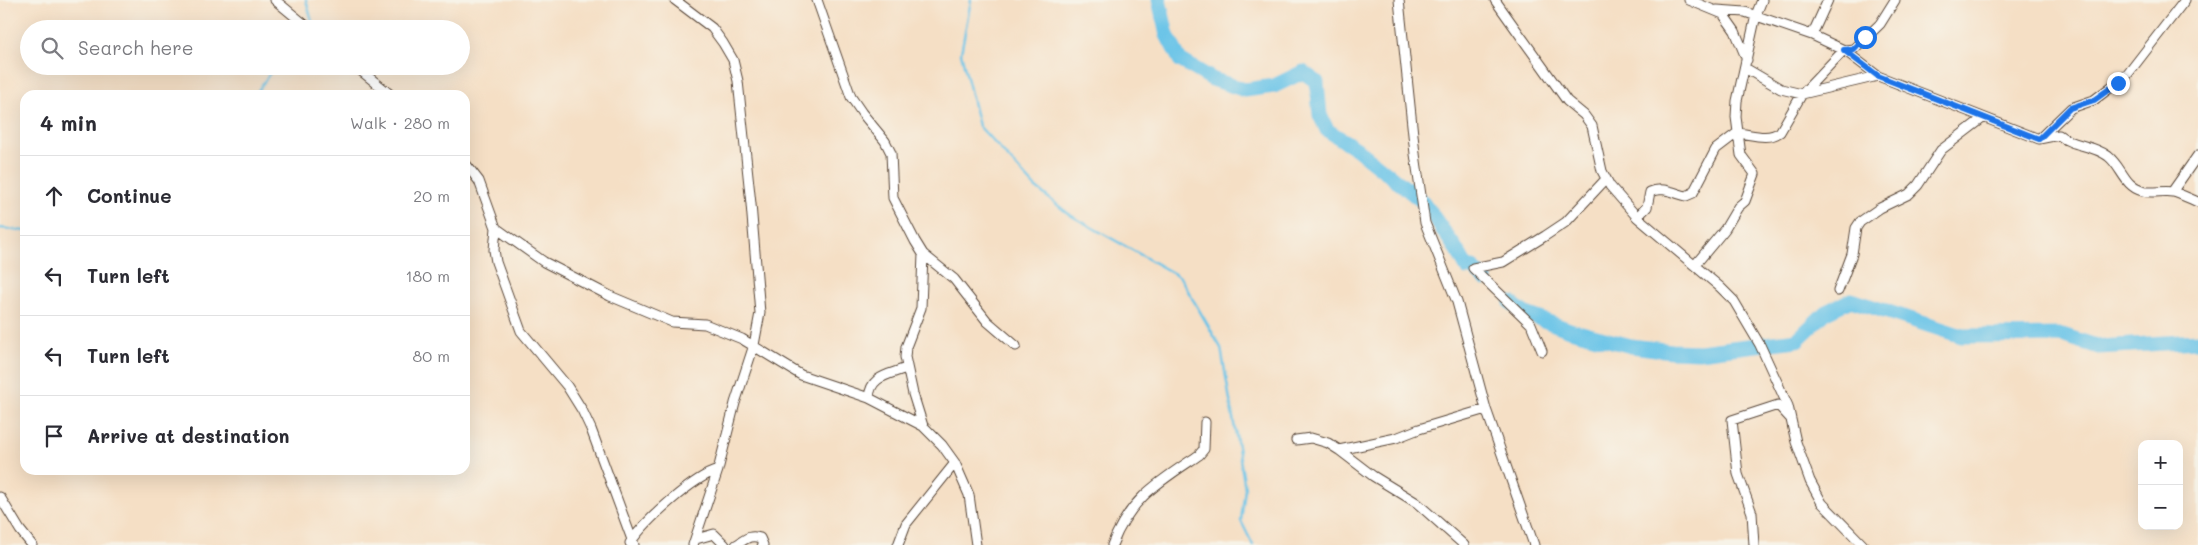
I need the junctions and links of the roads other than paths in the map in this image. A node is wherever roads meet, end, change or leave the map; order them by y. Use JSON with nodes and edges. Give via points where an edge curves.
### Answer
{"nodes":[{"id":1,"x":275,"y":0,"type":"edge"},
{"id":2,"x":675,"y":0,"type":"edge"},
{"id":3,"x":817,"y":0,"type":"edge"},
{"id":4,"x":1399,"y":0,"type":"edge"},
{"id":5,"x":1495,"y":0,"type":"edge"},
{"id":6,"x":1689,"y":0,"type":"edge"},
{"id":7,"x":1762,"y":0,"type":"edge"},
{"id":8,"x":1828,"y":0,"type":"edge"},
{"id":9,"x":1895,"y":0,"type":"edge"},
{"id":10,"x":2184,"y":0,"type":"edge"},
{"id":11,"x":1717,"y":10,"type":"junction"},
{"id":12,"x":1756,"y":15,"type":"junction"},
{"id":13,"x":299,"y":20,"type":"edge"},
{"id":14,"x":1812,"y":35,"type":"junction"},
{"id":15,"x":1844,"y":50,"type":"junction"},
{"id":16,"x":1746,"y":64,"type":"junction"},
{"id":17,"x":367,"y":75,"type":"edge"},
{"id":18,"x":1878,"y":76,"type":"junction"},
{"id":19,"x":385,"y":90,"type":"edge"},
{"id":20,"x":1802,"y":94,"type":"junction"},
{"id":21,"x":1983,"y":118,"type":"junction"},
{"id":22,"x":1736,"y":133,"type":"junction"},
{"id":23,"x":2039,"y":139,"type":"junction"},
{"id":24,"x":2198,"y":155,"type":"edge"},
{"id":25,"x":470,"y":169,"type":"edge"},
{"id":26,"x":1606,"y":178,"type":"junction"},
{"id":27,"x":2172,"y":192,"type":"junction"},
{"id":28,"x":2198,"y":202,"type":"edge"},
{"id":29,"x":1638,"y":217,"type":"junction"},
{"id":30,"x":496,"y":228,"type":"junction"},
{"id":31,"x":923,"y":254,"type":"junction"},
{"id":32,"x":1695,"y":266,"type":"junction"},
{"id":33,"x":1838,"y":291,"type":"dead end"},
{"id":34,"x":754,"y":345,"type":"junction"},
{"id":35,"x":1016,"y":346,"type":"dead end"},
{"id":36,"x":1542,"y":351,"type":"dead end"},
{"id":37,"x":906,"y":368,"type":"junction"},
{"id":38,"x":869,"y":398,"type":"junction"},
{"id":39,"x":1486,"y":409,"type":"junction"},
{"id":40,"x":1205,"y":422,"type":"dead end"},
{"id":41,"x":1793,"y":422,"type":"junction"},
{"id":42,"x":923,"y":426,"type":"junction"},
{"id":43,"x":1296,"y":440,"type":"dead end"},
{"id":44,"x":1340,"y":450,"type":"junction"},
{"id":45,"x":955,"y":463,"type":"junction"},
{"id":46,"x":718,"y":470,"type":"junction"},
{"id":47,"x":0,"y":497,"type":"edge"},
{"id":48,"x":694,"y":542,"type":"edge"},
{"id":49,"x":632,"y":543,"type":"edge"},
{"id":50,"x":32,"y":545,"type":"edge"},
{"id":51,"x":725,"y":545,"type":"edge"},
{"id":52,"x":736,"y":545,"type":"edge"},
{"id":53,"x":763,"y":545,"type":"edge"},
{"id":54,"x":898,"y":545,"type":"edge"},
{"id":55,"x":976,"y":545,"type":"edge"},
{"id":56,"x":1112,"y":545,"type":"edge"},
{"id":57,"x":1464,"y":545,"type":"edge"},
{"id":58,"x":1534,"y":545,"type":"edge"},
{"id":59,"x":1754,"y":545,"type":"edge"},
{"id":60,"x":1863,"y":545,"type":"edge"}],
"edges":[{"from":1,"to":13,"type":"street"},
{"from":2,"to":34,"type":"street","via":[[712,28],[733,60],[738,81],[760,313]]},
{"from":3,"to":31,"type":"street","via":[[851,96],[891,153],[894,198]]},
{"from":4,"to":39,"type":"street","via":[[1425,223],[1457,302]]},
{"from":5,"to":26,"type":"street","via":[[1568,101],[1592,126]]},
{"from":6,"to":11,"type":"street"},
{"from":7,"to":12,"type":"street"},
{"from":8,"to":14,"type":"street"},
{"from":9,"to":15,"type":"street","via":[[1880,24],[1854,49]]},
{"from":10,"to":23,"type":"street","via":[[2127,75],[2094,100],[2070,108]]},
{"from":11,"to":12,"type":"street"},
{"from":11,"to":16,"type":"street","via":[[1730,21]]},
{"from":12,"to":14,"type":"street"},
{"from":12,"to":16,"type":"street"},
{"from":14,"to":15,"type":"street"},
{"from":15,"to":18,"type":"street"},
{"from":15,"to":20,"type":"street"},
{"from":16,"to":20,"type":"street","via":[[1781,89]]},
{"from":16,"to":22,"type":"street","via":[[1737,101]]},
{"from":17,"to":19,"type":"street"},
{"from":18,"to":20,"type":"street"},
{"from":18,"to":21,"type":"street"},
{"from":20,"to":22,"type":"street","via":[[1785,126],[1774,136]]},
{"from":21,"to":23,"type":"street"},
{"from":21,"to":33,"type":"street","via":[[1941,150],[1909,194],[1860,222]]},
{"from":22,"to":29,"type":"street","via":[[1716,149],[1692,193],[1686,196],[1656,189],[1650,192],[1647,207]]},
{"from":22,"to":32,"type":"street","via":[[1741,155],[1755,174],[1745,200]]},
{"from":23,"to":27,"type":"street","via":[[2059,136],[2099,149],[2116,162],[2132,186],[2143,191]]},
{"from":24,"to":27,"type":"street"},
{"from":25,"to":30,"type":"street","via":[[480,181]]},
{"from":26,"to":29,"type":"street"},
{"from":26,"to":36,"type":"street","via":[[1566,222],[1503,262],[1472,268],[1530,324]]},
{"from":27,"to":28,"type":"street"},
{"from":29,"to":32,"type":"street"},
{"from":30,"to":34,"type":"street","via":[[544,262],[610,296],[672,322],[705,324]]},
{"from":30,"to":49,"type":"street","via":[[496,262],[521,331],[567,386],[582,410]]},
{"from":31,"to":35,"type":"street","via":[[954,279],[987,321]]},
{"from":31,"to":37,"type":"street","via":[[921,308],[906,347]]},
{"from":32,"to":41,"type":"street","via":[[1734,301],[1745,318]]},
{"from":34,"to":38,"type":"street","via":[[801,375]]},
{"from":34,"to":46,"type":"street"},
{"from":37,"to":38,"type":"street","via":[[874,381],[869,388]]},
{"from":37,"to":42,"type":"street"},
{"from":38,"to":42,"type":"street"},
{"from":39,"to":44,"type":"street","via":[[1396,438]]},
{"from":39,"to":58,"type":"street"},
{"from":40,"to":56,"type":"street","via":[[1204,449],[1148,490],[1129,510]]},
{"from":41,"to":59,"type":"street","via":[[1778,405],[1732,420],[1738,474],[1752,513]]},
{"from":41,"to":60,"type":"street","via":[[1802,460],[1822,503]]},
{"from":42,"to":45,"type":"street"},
{"from":43,"to":44,"type":"street","via":[[1311,438]]},
{"from":44,"to":57,"type":"street","via":[[1373,476],[1417,503]]},
{"from":45,"to":54,"type":"street","via":[[906,524]]},
{"from":45,"to":55,"type":"street","via":[[969,495]]},
{"from":46,"to":48,"type":"street"},
{"from":46,"to":49,"type":"street","via":[[699,478],[656,515]]},
{"from":47,"to":50,"type":"street"},
{"from":48,"to":51,"type":"street","via":[[714,534]]},
{"from":52,"to":53,"type":"street","via":[[752,536],[760,538]]}]}
